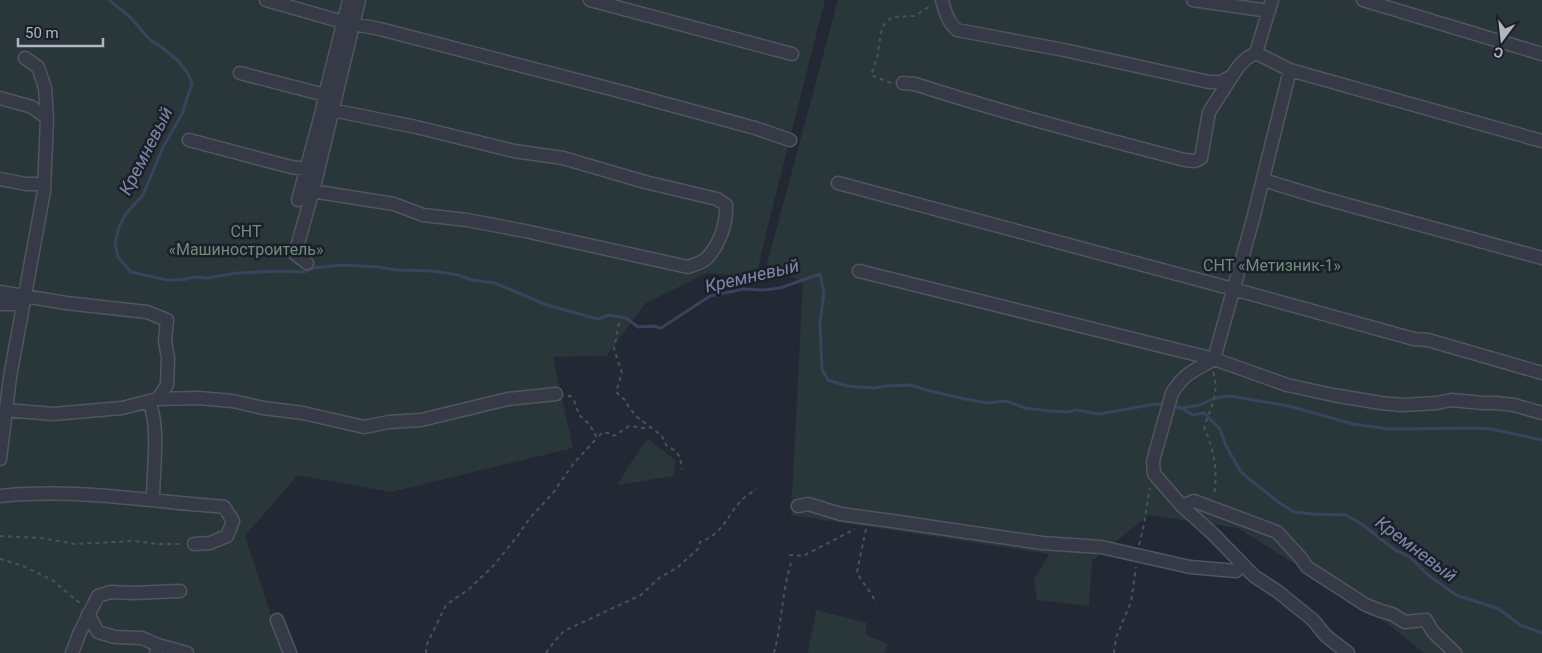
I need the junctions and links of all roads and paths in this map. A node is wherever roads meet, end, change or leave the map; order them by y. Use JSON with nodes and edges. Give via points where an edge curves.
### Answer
{"nodes":[{"id":1,"x":266,"y":0,"type":"edge"},
{"id":2,"x":349,"y":0,"type":"edge"},
{"id":3,"x":359,"y":0,"type":"edge"},
{"id":4,"x":590,"y":0,"type":"edge"},
{"id":5,"x":942,"y":0,"type":"edge"},
{"id":6,"x":1193,"y":0,"type":"edge"},
{"id":7,"x":1363,"y":0,"type":"edge"},
{"id":8,"x":1271,"y":5,"type":"edge"},
{"id":9,"x":348,"y":23,"type":"junction"},
{"id":10,"x":1256,"y":53,"type":"junction"},
{"id":11,"x":792,"y":54,"type":"dead end"},
{"id":12,"x":1542,"y":54,"type":"edge"},
{"id":13,"x":25,"y":58,"type":"dead end"},
{"id":14,"x":1290,"y":70,"type":"junction"},
{"id":15,"x":240,"y":73,"type":"dead end"},
{"id":16,"x":1230,"y":77,"type":"junction"},
{"id":17,"x":903,"y":83,"type":"joint"},
{"id":18,"x":325,"y":95,"type":"junction"},
{"id":19,"x":0,"y":98,"type":"edge"},
{"id":20,"x":332,"y":110,"type":"junction"},
{"id":21,"x":47,"y":118,"type":"junction"},
{"id":22,"x":190,"y":140,"type":"dead end"},
{"id":23,"x":790,"y":140,"type":"dead end"},
{"id":24,"x":1542,"y":141,"type":"edge"},
{"id":25,"x":306,"y":169,"type":"junction"},
{"id":26,"x":0,"y":180,"type":"edge"},
{"id":27,"x":1263,"y":180,"type":"junction"},
{"id":28,"x":44,"y":184,"type":"junction"},
{"id":29,"x":838,"y":184,"type":"dead end"},
{"id":30,"x":312,"y":192,"type":"junction"},
{"id":31,"x":298,"y":200,"type":"dead end"},
{"id":32,"x":1542,"y":258,"type":"edge"},
{"id":33,"x":306,"y":263,"type":"dead end"},
{"id":34,"x":859,"y":271,"type":"dead end"},
{"id":35,"x":1233,"y":289,"type":"junction"},
{"id":36,"x":0,"y":292,"type":"edge"},
{"id":37,"x":24,"y":300,"type":"junction"},
{"id":38,"x":0,"y":304,"type":"edge"},
{"id":39,"x":619,"y":323,"type":"dead end"},
{"id":40,"x":1214,"y":359,"type":"junction"},
{"id":41,"x":1542,"y":372,"type":"edge"},
{"id":42,"x":1216,"y":382,"type":"dead end"},
{"id":43,"x":4,"y":386,"type":"edge"},
{"id":44,"x":556,"y":394,"type":"joint"},
{"id":45,"x":153,"y":400,"type":"junction"},
{"id":46,"x":6,"y":410,"type":"junction"},
{"id":47,"x":1542,"y":413,"type":"edge"},
{"id":48,"x":648,"y":425,"type":"junction"},
{"id":49,"x":597,"y":438,"type":"junction"},
{"id":50,"x":0,"y":454,"type":"edge"},
{"id":51,"x":682,"y":469,"type":"dead end"},
{"id":52,"x":756,"y":489,"type":"dead end"},
{"id":53,"x":0,"y":496,"type":"edge"},
{"id":54,"x":153,"y":500,"type":"junction"},
{"id":55,"x":1203,"y":504,"type":"junction"},
{"id":56,"x":798,"y":506,"type":"dead end"},
{"id":57,"x":1182,"y":506,"type":"junction"},
{"id":58,"x":0,"y":536,"type":"edge"},
{"id":59,"x":194,"y":544,"type":"joint"},
{"id":60,"x":789,"y":555,"type":"dead end"},
{"id":61,"x":0,"y":559,"type":"edge"},
{"id":62,"x":791,"y":563,"type":"dead end"},
{"id":63,"x":1240,"y":563,"type":"junction"},
{"id":64,"x":180,"y":591,"type":"dead end"},
{"id":65,"x":876,"y":603,"type":"dead end"},
{"id":66,"x":88,"y":614,"type":"junction"},
{"id":67,"x":277,"y":620,"type":"dead end"},
{"id":68,"x":157,"y":649,"type":"edge"},
{"id":69,"x":1338,"y":649,"type":"edge"},
{"id":70,"x":72,"y":653,"type":"edge"},
{"id":71,"x":187,"y":653,"type":"edge"},
{"id":72,"x":290,"y":653,"type":"edge"},
{"id":73,"x":426,"y":653,"type":"edge"},
{"id":74,"x":546,"y":653,"type":"edge"},
{"id":75,"x":774,"y":653,"type":"edge"},
{"id":76,"x":1348,"y":653,"type":"edge"},
{"id":77,"x":1455,"y":653,"type":"edge"}],
"edges":[{"from":1,"to":9,"type":"lane"},
{"from":2,"to":9,"type":"lane"},
{"from":3,"to":9,"type":"lane"},
{"from":4,"to":11,"type":"lane"},
{"from":5,"to":16,"type":"lane","via":[[950,24],[957,30],[1209,82],[1221,82]]},
{"from":5,"to":17,"type":"path","via":[[914,16],[892,17],[882,27],[871,75],[889,83]]},
{"from":6,"to":8,"type":"lane"},
{"from":7,"to":12,"type":"lane"},
{"from":8,"to":10,"type":"lane"},
{"from":9,"to":18,"type":"lane"},
{"from":9,"to":20,"type":"lane"},
{"from":9,"to":23,"type":"lane","via":[[619,91]]},
{"from":10,"to":14,"type":"lane"},
{"from":10,"to":16,"type":"lane"},
{"from":13,"to":21,"type":"lane","via":[[38,67],[45,88]]},
{"from":14,"to":24,"type":"lane"},
{"from":14,"to":27,"type":"lane"},
{"from":15,"to":18,"type":"lane"},
{"from":16,"to":17,"type":"lane","via":[[1209,112],[1202,158],[1195,161]]},
{"from":18,"to":20,"type":"lane"},
{"from":18,"to":25,"type":"lane"},
{"from":19,"to":21,"type":"lane","via":[[32,107]]},
{"from":20,"to":30,"type":"lane"},
{"from":20,"to":30,"type":"lane","via":[[514,151],[563,158],[717,199],[726,205],[727,218],[705,261],[688,268],[525,231],[424,215],[394,204]]},
{"from":21,"to":28,"type":"lane"},
{"from":22,"to":25,"type":"lane"},
{"from":25,"to":30,"type":"lane"},
{"from":25,"to":31,"type":"lane"},
{"from":26,"to":28,"type":"lane"},
{"from":27,"to":32,"type":"lane"},
{"from":27,"to":35,"type":"lane"},
{"from":28,"to":37,"type":"lane"},
{"from":29,"to":35,"type":"lane"},
{"from":30,"to":33,"type":"lane","via":[[296,254]]},
{"from":34,"to":40,"type":"lane"},
{"from":35,"to":40,"type":"lane"},
{"from":35,"to":41,"type":"lane"},
{"from":36,"to":37,"type":"lane"},
{"from":37,"to":38,"type":"lane"},
{"from":37,"to":43,"type":"lane"},
{"from":37,"to":45,"type":"lane","via":[[147,312],[167,320],[167,385]]},
{"from":39,"to":48,"type":"path","via":[[614,350],[622,373],[616,392]]},
{"from":40,"to":47,"type":"lane","via":[[1287,384],[1374,402],[1402,405],[1450,400],[1514,405]]},
{"from":40,"to":57,"type":"lane","via":[[1191,371],[1172,393],[1153,461],[1154,474]]},
{"from":42,"to":55,"type":"path","via":[[1215,398],[1204,427],[1211,443],[1217,478],[1214,497]]},
{"from":43,"to":46,"type":"lane"},
{"from":44,"to":45,"type":"lane","via":[[508,400],[421,420],[364,427],[233,401],[198,398]]},
{"from":44,"to":49,"type":"path","via":[[570,396],[574,400],[579,415]]},
{"from":45,"to":46,"type":"lane","via":[[122,408],[53,414]]},
{"from":45,"to":54,"type":"lane"},
{"from":46,"to":50,"type":"lane"},
{"from":48,"to":49,"type":"path","via":[[644,428],[629,426],[612,436],[603,432]]},
{"from":48,"to":51,"type":"path","via":[[680,456]]},
{"from":49,"to":73,"type":"path","via":[[494,565],[446,605],[427,644]]},
{"from":52,"to":74,"type":"path","via":[[739,502],[718,532],[700,542],[698,549],[678,567],[627,603],[564,631]]},
{"from":53,"to":54,"type":"lane","via":[[78,494]]},
{"from":54,"to":59,"type":"lane","via":[[224,507],[233,521],[227,536],[210,543]]},
{"from":55,"to":57,"type":"lane","via":[[1194,501]]},
{"from":55,"to":77,"type":"lane","via":[[1277,532],[1312,570],[1366,605],[1406,622],[1426,620],[1433,632]]},
{"from":56,"to":63,"type":"lane","via":[[808,504],[841,514],[1101,547],[1190,567],[1236,571]]},
{"from":57,"to":63,"type":"lane"},
{"from":58,"to":59,"type":"path","via":[[74,544],[134,541]]},
{"from":60,"to":65,"type":"path","via":[[803,556],[867,525],[857,572]]},
{"from":61,"to":66,"type":"path","via":[[52,580],[80,601]]},
{"from":62,"to":75,"type":"path"},
{"from":63,"to":69,"type":"lane","via":[[1313,620]]},
{"from":64,"to":66,"type":"lane","via":[[111,592],[98,596]]},
{"from":66,"to":68,"type":"lane","via":[[98,632],[115,638],[142,638]]},
{"from":66,"to":70,"type":"lane"},
{"from":67,"to":72,"type":"lane"},
{"from":68,"to":71,"type":"lane"},
{"from":69,"to":76,"type":"lane"}]}
